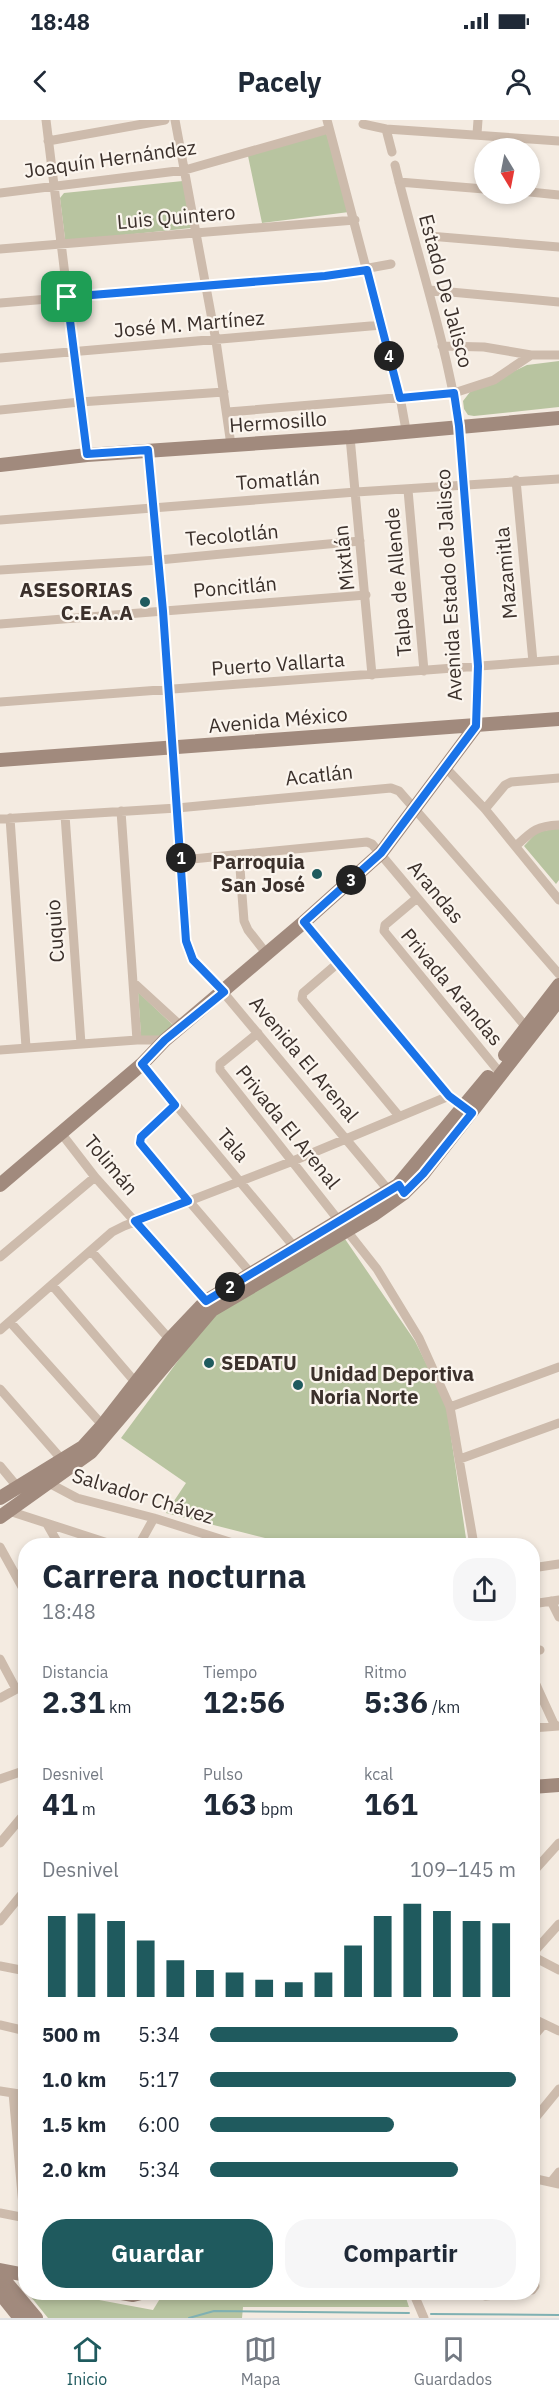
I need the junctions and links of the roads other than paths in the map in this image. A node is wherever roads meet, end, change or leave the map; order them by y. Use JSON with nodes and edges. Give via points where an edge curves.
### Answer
{"nodes":[{"id":1,"x":46,"y":120,"type":"edge"},
{"id":2,"x":165,"y":120,"type":"edge"},
{"id":3,"x":175,"y":120,"type":"edge"},
{"id":4,"x":478,"y":120,"type":"edge"},
{"id":5,"x":328,"y":124,"type":"edge"},
{"id":6,"x":363,"y":124,"type":"dead end"},
{"id":7,"x":386,"y":129,"type":"junction"},
{"id":8,"x":477,"y":134,"type":"junction"},
{"id":9,"x":48,"y":141,"type":"junction"},
{"id":10,"x":559,"y":141,"type":"edge"},
{"id":11,"x":392,"y":152,"type":"dead end"},
{"id":12,"x":395,"y":165,"type":"dead end"},
{"id":13,"x":185,"y":170,"type":"junction"},
{"id":14,"x":399,"y":182,"type":"junction"},
{"id":15,"x":53,"y":188,"type":"junction"},
{"id":16,"x":474,"y":188,"type":"edge"},
{"id":17,"x":0,"y":193,"type":"edge"},
{"id":18,"x":540,"y":193,"type":"edge"},
{"id":19,"x":559,"y":195,"type":"edge"},
{"id":20,"x":355,"y":220,"type":"junction"},
{"id":21,"x":197,"y":233,"type":"junction"},
{"id":22,"x":429,"y":236,"type":"dead end"},
{"id":23,"x":61,"y":245,"type":"junction"},
{"id":24,"x":559,"y":247,"type":"edge"},
{"id":25,"x":0,"y":249,"type":"edge"},
{"id":26,"x":391,"y":264,"type":"dead end"},
{"id":27,"x":367,"y":270,"type":"junction"},
{"id":28,"x":206,"y":286,"type":"junction"},
{"id":29,"x":429,"y":290,"type":"junction"},
{"id":30,"x":67,"y":297,"type":"junction"},
{"id":31,"x":559,"y":302,"type":"edge"},
{"id":32,"x":0,"y":303,"type":"edge"},
{"id":33,"x":382,"y":326,"type":"junction"},
{"id":34,"x":216,"y":340,"type":"junction"},
{"id":35,"x":442,"y":346,"type":"junction"},
{"id":36,"x":75,"y":351,"type":"junction"},
{"id":37,"x":531,"y":355,"type":"junction"},
{"id":38,"x":559,"y":356,"type":"edge"},
{"id":39,"x":0,"y":358,"type":"edge"},
{"id":40,"x":224,"y":392,"type":"junction"},
{"id":41,"x":454,"y":393,"type":"junction"},
{"id":42,"x":400,"y":398,"type":"junction"},
{"id":43,"x":80,"y":402,"type":"junction"},
{"id":44,"x":0,"y":410,"type":"edge"},
{"id":45,"x":228,"y":412,"type":"junction"},
{"id":46,"x":559,"y":418,"type":"edge"},
{"id":47,"x":459,"y":426,"type":"junction"},
{"id":48,"x":406,"y":430,"type":"junction"},
{"id":49,"x":350,"y":436,"type":"junction"},
{"id":50,"x":231,"y":445,"type":"junction"},
{"id":51,"x":148,"y":450,"type":"junction"},
{"id":52,"x":87,"y":454,"type":"junction"},
{"id":53,"x":0,"y":465,"type":"edge"},
{"id":54,"x":559,"y":478,"type":"edge"},
{"id":55,"x":516,"y":480,"type":"junction"},
{"id":56,"x":463,"y":485,"type":"junction"},
{"id":57,"x":408,"y":490,"type":"junction"},
{"id":58,"x":356,"y":492,"type":"junction"},
{"id":59,"x":153,"y":507,"type":"junction"},
{"id":60,"x":0,"y":519,"type":"edge"},
{"id":61,"x":360,"y":541,"type":"junction"},
{"id":62,"x":159,"y":560,"type":"junction"},
{"id":63,"x":0,"y":570,"type":"edge"},
{"id":64,"x":366,"y":595,"type":"junction"},
{"id":65,"x":163,"y":611,"type":"junction"},
{"id":66,"x":0,"y":624,"type":"edge"},
{"id":67,"x":559,"y":660,"type":"edge"},
{"id":68,"x":532,"y":662,"type":"junction"},
{"id":69,"x":478,"y":666,"type":"junction"},
{"id":70,"x":424,"y":671,"type":"junction"},
{"id":71,"x":372,"y":675,"type":"junction"},
{"id":72,"x":168,"y":690,"type":"junction"},
{"id":73,"x":0,"y":701,"type":"edge"},
{"id":74,"x":559,"y":719,"type":"edge"},
{"id":75,"x":476,"y":726,"type":"junction"},
{"id":76,"x":172,"y":748,"type":"junction"},
{"id":77,"x":0,"y":760,"type":"edge"},
{"id":78,"x":445,"y":767,"type":"junction"},
{"id":79,"x":559,"y":778,"type":"edge"},
{"id":80,"x":177,"y":807,"type":"junction"},
{"id":81,"x":413,"y":809,"type":"junction"},
{"id":82,"x":485,"y":809,"type":"junction"},
{"id":83,"x":121,"y":811,"type":"junction"},
{"id":84,"x":65,"y":815,"type":"junction"},
{"id":85,"x":5,"y":819,"type":"edge"},
{"id":86,"x":559,"y":825,"type":"edge"},
{"id":87,"x":516,"y":846,"type":"junction"},
{"id":88,"x":381,"y":853,"type":"junction"},
{"id":89,"x":238,"y":855,"type":"junction"},
{"id":90,"x":182,"y":860,"type":"junction"},
{"id":91,"x":558,"y":896,"type":"edge"},
{"id":92,"x":417,"y":898,"type":"junction"},
{"id":93,"x":304,"y":922,"type":"junction"},
{"id":94,"x":266,"y":953,"type":"junction"},
{"id":95,"x":338,"y":963,"type":"junction"},
{"id":96,"x":559,"y":974,"type":"edge"},
{"id":97,"x":134,"y":983,"type":"junction"},
{"id":98,"x":559,"y":985,"type":"edge"},
{"id":99,"x":224,"y":992,"type":"junction"},
{"id":100,"x":559,"y":1000,"type":"edge"},
{"id":101,"x":182,"y":1027,"type":"junction"},
{"id":102,"x":526,"y":1027,"type":"junction"},
{"id":103,"x":258,"y":1033,"type":"junction"},
{"id":104,"x":137,"y":1040,"type":"junction"},
{"id":105,"x":165,"y":1040,"type":"junction"},
{"id":106,"x":81,"y":1044,"type":"junction"},
{"id":107,"x":27,"y":1047,"type":"junction"},
{"id":108,"x":0,"y":1050,"type":"edge"},
{"id":109,"x":142,"y":1064,"type":"junction"},
{"id":110,"x":500,"y":1070,"type":"junction"},
{"id":111,"x":449,"y":1096,"type":"junction"},
{"id":112,"x":175,"y":1105,"type":"junction"},
{"id":113,"x":468,"y":1110,"type":"junction"},
{"id":114,"x":399,"y":1116,"type":"junction"},
{"id":115,"x":62,"y":1133,"type":"junction"},
{"id":116,"x":347,"y":1138,"type":"junction"},
{"id":117,"x":293,"y":1161,"type":"junction"},
{"id":118,"x":95,"y":1177,"type":"junction"},
{"id":119,"x":240,"y":1181,"type":"junction"},
{"id":120,"x":0,"y":1185,"type":"edge"},
{"id":121,"x":398,"y":1190,"type":"junction"},
{"id":122,"x":188,"y":1201,"type":"junction"},
{"id":123,"x":135,"y":1221,"type":"junction"},
{"id":124,"x":344,"y":1225,"type":"junction"},
{"id":125,"x":296,"y":1249,"type":"junction"},
{"id":126,"x":92,"y":1251,"type":"junction"},
{"id":127,"x":0,"y":1257,"type":"edge"},
{"id":128,"x":254,"y":1278,"type":"junction"},
{"id":129,"x":52,"y":1285,"type":"junction"},
{"id":130,"x":206,"y":1301,"type":"junction"},
{"id":131,"x":10,"y":1322,"type":"junction"},
{"id":132,"x":0,"y":1330,"type":"edge"},
{"id":133,"x":174,"y":1344,"type":"junction"},
{"id":134,"x":559,"y":1367,"type":"edge"},
{"id":135,"x":136,"y":1383,"type":"junction"},
{"id":136,"x":0,"y":1389,"type":"edge"},
{"id":137,"x":450,"y":1407,"type":"junction"},
{"id":138,"x":559,"y":1423,"type":"edge"},
{"id":139,"x":106,"y":1428,"type":"junction"},
{"id":140,"x":460,"y":1458,"type":"junction"},
{"id":141,"x":66,"y":1464,"type":"junction"},
{"id":142,"x":0,"y":1466,"type":"edge"},
{"id":143,"x":44,"y":1479,"type":"junction"},
{"id":144,"x":22,"y":1493,"type":"junction"},
{"id":145,"x":0,"y":1498,"type":"edge"},
{"id":146,"x":5,"y":1514,"type":"edge"},
{"id":147,"x":154,"y":1518,"type":"junction"},
{"id":148,"x":47,"y":1524,"type":"junction"},
{"id":149,"x":54,"y":1538,"type":"edge"},
{"id":150,"x":92,"y":1538,"type":"edge"},
{"id":151,"x":143,"y":1538,"type":"edge"},
{"id":152,"x":217,"y":1538,"type":"edge"},
{"id":153,"x":473,"y":1538,"type":"edge"},
{"id":154,"x":0,"y":1546,"type":"edge"},
{"id":155,"x":559,"y":1564,"type":"edge"},
{"id":156,"x":540,"y":1567,"type":"edge"},
{"id":157,"x":18,"y":1579,"type":"edge"},
{"id":158,"x":555,"y":1601,"type":"edge"},
{"id":159,"x":540,"y":1603,"type":"edge"},
{"id":160,"x":559,"y":1617,"type":"edge"},
{"id":161,"x":0,"y":1659,"type":"edge"},
{"id":162,"x":16,"y":1689,"type":"joint"},
{"id":163,"x":540,"y":1692,"type":"edge"},
{"id":164,"x":0,"y":1698,"type":"edge"},
{"id":165,"x":557,"y":1726,"type":"edge"},
{"id":166,"x":540,"y":1727,"type":"edge"},
{"id":167,"x":18,"y":1773,"type":"edge"},
{"id":168,"x":0,"y":1779,"type":"edge"},
{"id":169,"x":559,"y":1785,"type":"edge"},
{"id":170,"x":540,"y":1786,"type":"edge"},
{"id":171,"x":18,"y":1822,"type":"edge"},
{"id":172,"x":0,"y":1843,"type":"edge"},
{"id":173,"x":559,"y":1843,"type":"edge"},
{"id":174,"x":540,"y":1864,"type":"edge"},
{"id":175,"x":18,"y":1899,"type":"edge"},
{"id":176,"x":0,"y":1921,"type":"edge"},
{"id":177,"x":559,"y":1924,"type":"edge"},
{"id":178,"x":540,"y":1946,"type":"edge"},
{"id":179,"x":540,"y":1959,"type":"edge"},
{"id":180,"x":0,"y":1966,"type":"edge"},
{"id":181,"x":18,"y":1969,"type":"edge"},
{"id":182,"x":559,"y":1970,"type":"edge"},
{"id":183,"x":540,"y":2022,"type":"edge"},
{"id":184,"x":544,"y":2024,"type":"junction"},
{"id":185,"x":0,"y":2025,"type":"edge"},
{"id":186,"x":18,"y":2029,"type":"edge"},
{"id":187,"x":540,"y":2029,"type":"edge"},
{"id":188,"x":559,"y":2031,"type":"edge"},
{"id":189,"x":559,"y":2089,"type":"edge"},
{"id":190,"x":0,"y":2091,"type":"edge"},
{"id":191,"x":14,"y":2093,"type":"junction"},
{"id":192,"x":18,"y":2094,"type":"edge"},
{"id":193,"x":540,"y":2112,"type":"edge"},
{"id":194,"x":18,"y":2124,"type":"edge"},
{"id":195,"x":559,"y":2172,"type":"edge"},
{"id":196,"x":540,"y":2180,"type":"edge"},
{"id":197,"x":555,"y":2183,"type":"edge"},
{"id":198,"x":0,"y":2213,"type":"edge"},
{"id":199,"x":18,"y":2216,"type":"edge"},
{"id":200,"x":0,"y":2270,"type":"edge"},
{"id":201,"x":18,"y":2273,"type":"edge"},
{"id":202,"x":0,"y":2275,"type":"edge"},
{"id":203,"x":0,"y":2293,"type":"edge"},
{"id":204,"x":18,"y":2296,"type":"edge"},
{"id":205,"x":21,"y":2300,"type":"edge"},
{"id":206,"x":416,"y":2300,"type":"edge"},
{"id":207,"x":20,"y":2318,"type":"edge"},
{"id":208,"x":36,"y":2318,"type":"edge"},
{"id":209,"x":424,"y":2318,"type":"edge"}],
"edges":[{"from":1,"to":9,"type":"street"},
{"from":2,"to":9,"type":"street"},
{"from":3,"to":13,"type":"street"},
{"from":4,"to":8,"type":"street"},
{"from":5,"to":13,"type":"street","name":"Joaquín Hernández"},
{"from":5,"to":20,"type":"street"},
{"from":6,"to":7,"type":"street"},
{"from":7,"to":8,"type":"street"},
{"from":7,"to":11,"type":"street"},
{"from":8,"to":10,"type":"street"},
{"from":9,"to":15,"type":"street"},
{"from":12,"to":14,"type":"street","name":"Estado De Jalisco"},
{"from":13,"to":15,"type":"street","name":"Joaquín Hernández"},
{"from":13,"to":21,"type":"street"},
{"from":14,"to":16,"type":"street"},
{"from":14,"to":29,"type":"street","name":"Estado De Jalisco"},
{"from":15,"to":17,"type":"street","name":"Joaquín Hernández"},
{"from":15,"to":23,"type":"street"},
{"from":18,"to":19,"type":"street"},
{"from":20,"to":21,"type":"street","name":"Luis Quintero"},
{"from":20,"to":27,"type":"street"},
{"from":21,"to":23,"type":"street","name":"Luis Quintero"},
{"from":21,"to":28,"type":"street"},
{"from":22,"to":24,"type":"street"},
{"from":23,"to":25,"type":"street","name":"Luis Quintero"},
{"from":23,"to":30,"type":"street"},
{"from":26,"to":27,"type":"street"},
{"from":27,"to":28,"type":"street"},
{"from":27,"to":33,"type":"street"},
{"from":28,"to":30,"type":"street"},
{"from":28,"to":34,"type":"street"},
{"from":29,"to":31,"type":"street"},
{"from":29,"to":35,"type":"street","name":"Estado De Jalisco"},
{"from":30,"to":32,"type":"street"},
{"from":30,"to":36,"type":"street"},
{"from":33,"to":34,"type":"street","name":"José M. Martínez"},
{"from":33,"to":42,"type":"street"},
{"from":34,"to":36,"type":"street","name":"José M. Martínez"},
{"from":34,"to":40,"type":"street"},
{"from":35,"to":37,"type":"street","via":[[483,347]]},
{"from":35,"to":41,"type":"street","name":"Estado De Jalisco"},
{"from":36,"to":39,"type":"street","name":"José M. Martínez"},
{"from":36,"to":43,"type":"street"},
{"from":37,"to":38,"type":"street"},
{"from":37,"to":41,"type":"street","via":[[494,380]]},
{"from":40,"to":43,"type":"street"},
{"from":40,"to":45,"type":"street"},
{"from":41,"to":42,"type":"street"},
{"from":41,"to":47,"type":"street","name":"Estado De Jalisco"},
{"from":42,"to":45,"type":"street"},
{"from":42,"to":48,"type":"street"},
{"from":43,"to":44,"type":"street"},
{"from":43,"to":52,"type":"street"},
{"from":45,"to":50,"type":"street"},
{"from":46,"to":47,"type":"main road","name":"Hermosillo"},
{"from":47,"to":48,"type":"main road","name":"Hermosillo"},
{"from":47,"to":56,"type":"street","name":"Avenida Estado de Jalisco"},
{"from":48,"to":49,"type":"main road","name":"Hermosillo"},
{"from":49,"to":50,"type":"main road","name":"Hermosillo"},
{"from":49,"to":58,"type":"street","name":"Mixtlán"},
{"from":50,"to":51,"type":"main road","name":"Hermosillo"},
{"from":51,"to":52,"type":"main road","name":"Hermosillo"},
{"from":51,"to":59,"type":"street","name":"Avenida El Arenal"},
{"from":52,"to":53,"type":"main road","name":"Hermosillo"},
{"from":54,"to":55,"type":"street","name":"Tomatlán"},
{"from":55,"to":56,"type":"street","name":"Tomatlán"},
{"from":55,"to":68,"type":"street","name":"Mazamitla"},
{"from":56,"to":57,"type":"street","name":"Tomatlán"},
{"from":56,"to":69,"type":"street","name":"Avenida Estado de Jalisco"},
{"from":57,"to":58,"type":"street","name":"Tomatlán"},
{"from":57,"to":70,"type":"street","name":"Talpa de Allende"},
{"from":58,"to":59,"type":"street","name":"Tomatlán"},
{"from":58,"to":61,"type":"street","name":"Mixtlán"},
{"from":59,"to":60,"type":"street","name":"Tomatlán"},
{"from":59,"to":62,"type":"street","name":"Avenida El Arenal"},
{"from":61,"to":62,"type":"street","name":"Tecolotlán"},
{"from":61,"to":64,"type":"street","name":"Mixtlán"},
{"from":62,"to":63,"type":"street","name":"Tecolotlán"},
{"from":62,"to":65,"type":"street","name":"Avenida El Arenal"},
{"from":64,"to":65,"type":"street","name":"Poncitlán"},
{"from":64,"to":71,"type":"street","name":"Mixtlán"},
{"from":65,"to":66,"type":"street","name":"Poncitlán"},
{"from":65,"to":72,"type":"street","name":"Avenida El Arenal"},
{"from":67,"to":68,"type":"street","name":"Puerto Vallarta"},
{"from":68,"to":69,"type":"street","name":"Puerto Vallarta"},
{"from":69,"to":70,"type":"street","name":"Puerto Vallarta"},
{"from":69,"to":75,"type":"street","name":"Avenida Estado de Jalisco"},
{"from":70,"to":71,"type":"street","name":"Puerto Vallarta"},
{"from":71,"to":72,"type":"street","name":"Puerto Vallarta"},
{"from":72,"to":73,"type":"street","name":"Puerto Vallarta"},
{"from":72,"to":76,"type":"street","name":"Avenida El Arenal"},
{"from":74,"to":75,"type":"main road","name":"Avenida México"},
{"from":75,"to":76,"type":"main road","name":"Avenida México"},
{"from":75,"to":78,"type":"main road","name":"Avenida Estado de Jalisco"},
{"from":76,"to":77,"type":"main road","name":"Avenida México"},
{"from":76,"to":80,"type":"street","name":"Avenida El Arenal"},
{"from":78,"to":81,"type":"main road","name":"Avenida Estado de Jalisco"},
{"from":78,"to":82,"type":"street"},
{"from":79,"to":82,"type":"street","via":[[511,782]]},
{"from":80,"to":81,"type":"street","name":"Acatlán","via":[[387,787],[399,791]]},
{"from":80,"to":83,"type":"street","name":"Acatlán"},
{"from":80,"to":90,"type":"street","name":"Avenida El Arenal"},
{"from":81,"to":88,"type":"main road","name":"Avenida Estado de Jalisco"},
{"from":81,"to":96,"type":"street","name":"Acatlán"},
{"from":82,"to":87,"type":"street"},
{"from":83,"to":84,"type":"street","name":"Acatlán"},
{"from":83,"to":97,"type":"street"},
{"from":84,"to":85,"type":"street","name":"Acatlán"},
{"from":84,"to":106,"type":"street","name":"Cuquio"},
{"from":85,"to":107,"type":"street"},
{"from":86,"to":87,"type":"street","via":[[534,829]]},
{"from":87,"to":91,"type":"street"},
{"from":88,"to":89,"type":"street","name":"Arandas","via":[[367,842]]},
{"from":88,"to":92,"type":"street","name":"Arandas"},
{"from":88,"to":93,"type":"main road","name":"Avenida Estado de Jalisco"},
{"from":89,"to":90,"type":"street","name":"Arandas"},
{"from":89,"to":94,"type":"street","via":[[243,921]]},
{"from":90,"to":99,"type":"street","name":"Avenida El Arenal","via":[[187,946],[193,960]]},
{"from":92,"to":102,"type":"street","name":"Arandas"},
{"from":92,"to":110,"type":"street","name":"Privada Arandas","via":[[384,931]]},
{"from":93,"to":94,"type":"main road","name":"Avenida Estado de Jalisco"},
{"from":93,"to":95,"type":"street"},
{"from":94,"to":99,"type":"main road","name":"Avenida Estado de Jalisco"},
{"from":95,"to":111,"type":"street"},
{"from":95,"to":114,"type":"street","via":[[303,993],[302,999]]},
{"from":97,"to":101,"type":"street"},
{"from":97,"to":104,"type":"street"},
{"from":98,"to":102,"type":"main road"},
{"from":99,"to":101,"type":"main road","name":"Avenida Estado de Jalisco"},
{"from":99,"to":103,"type":"street","name":"Avenida El Arenal"},
{"from":100,"to":110,"type":"main road"},
{"from":101,"to":105,"type":"main road","name":"Avenida Estado de Jalisco"},
{"from":102,"to":110,"type":"main road"},
{"from":103,"to":116,"type":"street","name":"Avenida El Arenal"},
{"from":103,"to":117,"type":"street","name":"Privada El Arenal","via":[[219,1068]]},
{"from":104,"to":105,"type":"street"},
{"from":104,"to":106,"type":"street"},
{"from":105,"to":109,"type":"main road","name":"Avenida Estado de Jalisco"},
{"from":106,"to":107,"type":"street"},
{"from":107,"to":108,"type":"street"},
{"from":109,"to":112,"type":"street","name":"Tala"},
{"from":109,"to":115,"type":"main road","name":"Avenida Estado de Jalisco"},
{"from":110,"to":113,"type":"main road"},
{"from":111,"to":113,"type":"street"},
{"from":111,"to":114,"type":"street"},
{"from":112,"to":119,"type":"street","name":"Tala"},
{"from":112,"to":122,"type":"street","via":[[140,1141]]},
{"from":113,"to":121,"type":"main road"},
{"from":114,"to":116,"type":"street"},
{"from":115,"to":118,"type":"street","name":"Tolimán"},
{"from":115,"to":120,"type":"main road","name":"Avenida Estado de Jalisco"},
{"from":116,"to":117,"type":"street"},
{"from":116,"to":121,"type":"street","name":"Avenida El Arenal"},
{"from":117,"to":119,"type":"street"},
{"from":117,"to":124,"type":"street","name":"Privada El Arenal"},
{"from":118,"to":123,"type":"street","name":"Tolimán"},
{"from":118,"to":127,"type":"street"},
{"from":119,"to":122,"type":"street"},
{"from":119,"to":125,"type":"street","name":"Tala"},
{"from":121,"to":124,"type":"main road"},
{"from":122,"to":123,"type":"street"},
{"from":122,"to":128,"type":"street"},
{"from":123,"to":126,"type":"street","via":[[112,1233]]},
{"from":123,"to":130,"type":"street","name":"Tolimán"},
{"from":124,"to":125,"type":"main road"},
{"from":124,"to":128,"type":"main road"},
{"from":124,"to":137,"type":"street","name":"Privada El Arenal","via":[[377,1269],[419,1338]]},
{"from":125,"to":128,"type":"main road"},
{"from":126,"to":129,"type":"street"},
{"from":126,"to":133,"type":"street"},
{"from":128,"to":130,"type":"main road"},
{"from":128,"to":133,"type":"main road"},
{"from":129,"to":131,"type":"street"},
{"from":129,"to":135,"type":"street"},
{"from":130,"to":133,"type":"main road","via":[[194,1312]]},
{"from":131,"to":132,"type":"street"},
{"from":131,"to":139,"type":"street"},
{"from":133,"to":135,"type":"main road"},
{"from":133,"to":139,"type":"main road"},
{"from":134,"to":137,"type":"street"},
{"from":135,"to":139,"type":"main road"},
{"from":136,"to":141,"type":"street"},
{"from":137,"to":140,"type":"street","name":"Privada El Arenal"},
{"from":138,"to":140,"type":"street"},
{"from":139,"to":141,"type":"main road"},
{"from":140,"to":153,"type":"street","name":"Privada El Arenal"},
{"from":141,"to":143,"type":"main road"},
{"from":142,"to":144,"type":"street"},
{"from":143,"to":144,"type":"main road"},
{"from":143,"to":147,"type":"street","name":"Salvador Chávez","via":[[77,1498]]},
{"from":144,"to":145,"type":"main road"},
{"from":144,"to":146,"type":"main road"},
{"from":146,"to":148,"type":"street"},
{"from":147,"to":151,"type":"street"},
{"from":147,"to":152,"type":"street","name":"Salvador Chávez"},
{"from":148,"to":149,"type":"street"},
{"from":148,"to":150,"type":"street"},
{"from":154,"to":157,"type":"street"},
{"from":155,"to":156,"type":"street"},
{"from":158,"to":159,"type":"street"},
{"from":158,"to":160,"type":"street"},
{"from":161,"to":162,"type":"street"},
{"from":162,"to":164,"type":"street"},
{"from":163,"to":165,"type":"street"},
{"from":165,"to":166,"type":"street"},
{"from":167,"to":168,"type":"street"},
{"from":169,"to":170,"type":"main road"},
{"from":171,"to":172,"type":"street"},
{"from":173,"to":174,"type":"street"},
{"from":175,"to":176,"type":"street"},
{"from":177,"to":178,"type":"street"},
{"from":179,"to":182,"type":"street"},
{"from":180,"to":181,"type":"street"},
{"from":183,"to":184,"type":"street"},
{"from":184,"to":187,"type":"street"},
{"from":184,"to":188,"type":"street"},
{"from":185,"to":186,"type":"street"},
{"from":189,"to":193,"type":"street"},
{"from":190,"to":191,"type":"street"},
{"from":191,"to":192,"type":"street"},
{"from":191,"to":194,"type":"street"},
{"from":195,"to":197,"type":"street"},
{"from":196,"to":197,"type":"street"},
{"from":198,"to":199,"type":"street"},
{"from":200,"to":201,"type":"main road"},
{"from":202,"to":204,"type":"main road"},
{"from":203,"to":207,"type":"main road"},
{"from":205,"to":208,"type":"main road"},
{"from":206,"to":209,"type":"street"}]}
